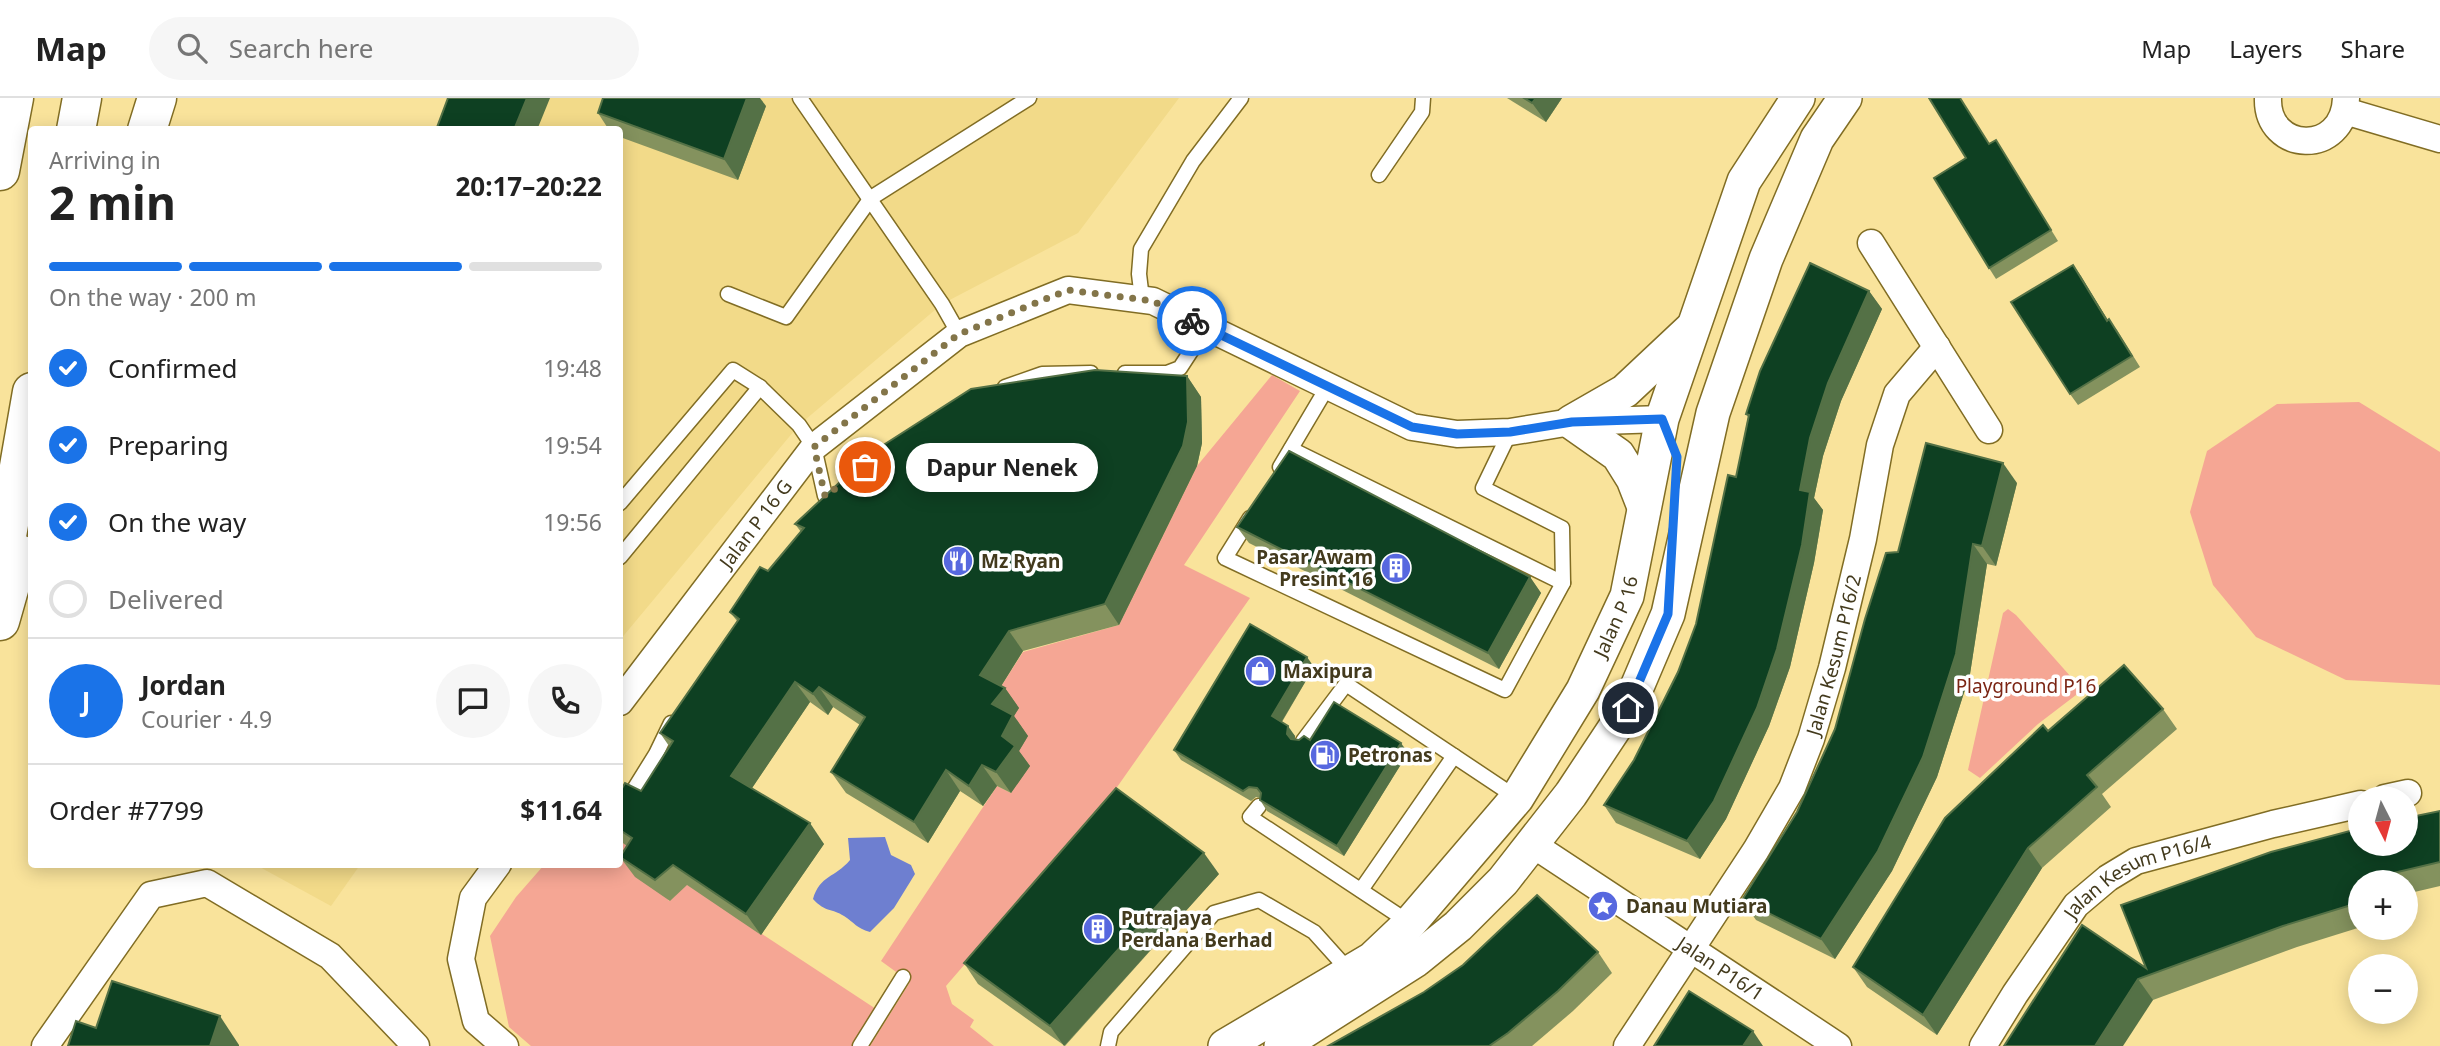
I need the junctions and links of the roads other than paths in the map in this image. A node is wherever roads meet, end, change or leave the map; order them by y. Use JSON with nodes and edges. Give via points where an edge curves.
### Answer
{"nodes":[{"id":1,"x":14,"y":98,"type":"edge"},
{"id":2,"x":82,"y":98,"type":"edge"},
{"id":3,"x":157,"y":98,"type":"edge"},
{"id":4,"x":800,"y":98,"type":"edge"},
{"id":5,"x":1029,"y":98,"type":"edge"},
{"id":6,"x":1241,"y":98,"type":"edge"},
{"id":7,"x":1423,"y":98,"type":"edge"},
{"id":8,"x":1798,"y":98,"type":"edge"},
{"id":9,"x":1845,"y":98,"type":"edge"},
{"id":10,"x":2268,"y":98,"type":"edge"},
{"id":11,"x":2345,"y":105,"type":"edge"},
{"id":12,"x":77,"y":126,"type":"edge"},
{"id":13,"x":148,"y":126,"type":"edge"},
{"id":14,"x":2440,"y":139,"type":"edge"},
{"id":15,"x":0,"y":171,"type":"edge"},
{"id":16,"x":1379,"y":175,"type":"dead end"},
{"id":17,"x":870,"y":198,"type":"junction"},
{"id":18,"x":1871,"y":243,"type":"dead end"},
{"id":19,"x":1766,"y":259,"type":"junction"},
{"id":20,"x":727,"y":294,"type":"dead end"},
{"id":21,"x":1142,"y":299,"type":"junction"},
{"id":22,"x":1694,"y":326,"type":"junction"},
{"id":23,"x":1206,"y":328,"type":"junction"},
{"id":24,"x":959,"y":334,"type":"junction"},
{"id":25,"x":1937,"y":347,"type":"junction"},
{"id":26,"x":1328,"y":386,"type":"junction"},
{"id":27,"x":760,"y":387,"type":"junction"},
{"id":28,"x":993,"y":391,"type":"edge"},
{"id":29,"x":28,"y":415,"type":"edge"},
{"id":30,"x":1662,"y":419,"type":"junction"},
{"id":31,"x":1572,"y":422,"type":"junction"},
{"id":32,"x":1989,"y":430,"type":"dead end"},
{"id":33,"x":1510,"y":432,"type":"junction"},
{"id":34,"x":814,"y":447,"type":"junction"},
{"id":35,"x":1291,"y":449,"type":"junction"},
{"id":36,"x":1271,"y":482,"type":"edge"},
{"id":37,"x":827,"y":497,"type":"edge"},
{"id":38,"x":623,"y":499,"type":"edge"},
{"id":39,"x":1258,"y":504,"type":"edge"},
{"id":40,"x":1644,"y":507,"type":"junction"},
{"id":41,"x":28,"y":525,"type":"edge"},
{"id":42,"x":623,"y":553,"type":"edge"},
{"id":43,"x":0,"y":576,"type":"edge"},
{"id":44,"x":1563,"y":583,"type":"junction"},
{"id":45,"x":1668,"y":614,"type":"junction"},
{"id":46,"x":0,"y":621,"type":"edge"},
{"id":47,"x":623,"y":698,"type":"edge"},
{"id":48,"x":681,"y":708,"type":"edge"},
{"id":49,"x":1303,"y":741,"type":"edge"},
{"id":50,"x":1454,"y":756,"type":"junction"},
{"id":51,"x":1517,"y":798,"type":"junction"},
{"id":52,"x":1259,"y":806,"type":"edge"},
{"id":53,"x":623,"y":807,"type":"edge"},
{"id":54,"x":2348,"y":807,"type":"edge"},
{"id":55,"x":1532,"y":844,"type":"junction"},
{"id":56,"x":495,"y":868,"type":"edge"},
{"id":57,"x":1360,"y":890,"type":"junction"},
{"id":58,"x":1410,"y":923,"type":"junction"},
{"id":59,"x":1690,"y":950,"type":"junction"},
{"id":60,"x":1350,"y":972,"type":"junction"},
{"id":61,"x":903,"y":978,"type":"dead end"},
{"id":62,"x":1626,"y":1042,"type":"edge"},
{"id":63,"x":45,"y":1046,"type":"edge"},
{"id":64,"x":416,"y":1046,"type":"edge"},
{"id":65,"x":505,"y":1046,"type":"edge"},
{"id":66,"x":860,"y":1046,"type":"edge"},
{"id":67,"x":1108,"y":1046,"type":"edge"},
{"id":68,"x":1225,"y":1046,"type":"edge"},
{"id":69,"x":1281,"y":1046,"type":"edge"},
{"id":70,"x":1838,"y":1046,"type":"edge"},
{"id":71,"x":1983,"y":1046,"type":"edge"}],
"edges":[{"from":1,"to":15,"type":"main road"},
{"from":2,"to":12,"type":"main road"},
{"from":3,"to":13,"type":"main road"},
{"from":4,"to":17,"type":"lane"},
{"from":5,"to":17,"type":"lane"},
{"from":6,"to":21,"type":"lane","via":[[1194,161],[1141,249]]},
{"from":7,"to":16,"type":"lane","via":[[1422,112]]},
{"from":8,"to":22,"type":"street","name":"Jalan P 16","via":[[1744,181]]},
{"from":9,"to":19,"type":"street","via":[[1817,139]]},
{"from":10,"to":11,"type":"street","via":[[2272,121],[2280,131],[2305,141],[2331,133],[2340,123]]},
{"from":11,"to":14,"type":"street"},
{"from":17,"to":20,"type":"lane","via":[[786,317]]},
{"from":17,"to":24,"type":"lane"},
{"from":18,"to":25,"type":"street"},
{"from":19,"to":30,"type":"street","via":[[1693,394]]},
{"from":19,"to":45,"type":"street","via":[[1713,413]]},
{"from":21,"to":23,"type":"street","name":"Jalan P 16 G"},
{"from":21,"to":24,"type":"street","name":"Jalan P 16 G","via":[[1068,290]]},
{"from":22,"to":30,"type":"street","name":"Jalan P 16"},
{"from":22,"to":31,"type":"street","via":[[1625,391]]},
{"from":23,"to":26,"type":"street","name":"Jalan P 16 G"},
{"from":23,"to":28,"type":"lane","via":[[1180,368],[1167,373],[1041,374]]},
{"from":24,"to":34,"type":"street","name":"Jalan P 16 G"},
{"from":25,"to":32,"type":"street"},
{"from":25,"to":59,"type":"street","name":"Jalan Kesum P16/2","via":[[1897,394],[1880,445],[1832,668],[1793,788]]},
{"from":26,"to":33,"type":"street","name":"Jalan P 16 G","via":[[1412,427],[1457,434]]},
{"from":26,"to":35,"type":"lane"},
{"from":27,"to":34,"type":"lane","via":[[799,425]]},
{"from":27,"to":38,"type":"lane","via":[[733,370]]},
{"from":27,"to":42,"type":"lane"},
{"from":29,"to":43,"type":"main road"},
{"from":30,"to":31,"type":"street","name":"Jalan P 16 G"},
{"from":30,"to":40,"type":"street","name":"Jalan P 16"},
{"from":30,"to":45,"type":"street","via":[[1677,457]]},
{"from":31,"to":33,"type":"street","name":"Jalan P 16 G"},
{"from":31,"to":40,"type":"street","via":[[1618,455]]},
{"from":33,"to":44,"type":"lane","via":[[1483,488],[1562,528]]},
{"from":34,"to":37,"type":"lane"},
{"from":34,"to":47,"type":"street","name":"Jalan P 16 G"},
{"from":35,"to":36,"type":"lane"},
{"from":35,"to":44,"type":"lane"},
{"from":39,"to":44,"type":"lane","via":[[1225,558],[1505,690]]},
{"from":40,"to":51,"type":"street","name":"Jalan P 16","via":[[1626,596],[1583,690]]},
{"from":41,"to":46,"type":"main road"},
{"from":45,"to":55,"type":"street","via":[[1628,708]]},
{"from":48,"to":53,"type":"lane"},
{"from":49,"to":50,"type":"lane","via":[[1346,684]]},
{"from":50,"to":51,"type":"lane"},
{"from":50,"to":57,"type":"lane"},
{"from":51,"to":58,"type":"street","name":"Jalan P 16"},
{"from":52,"to":57,"type":"lane","via":[[1250,817]]},
{"from":54,"to":71,"type":"street","name":"Jalan Kesum P16/4","via":[[2136,862],[2108,877],[2076,905]]},
{"from":55,"to":59,"type":"street","name":"Jalan P16/1"},
{"from":55,"to":69,"type":"street","via":[[1503,881],[1416,960]]},
{"from":56,"to":65,"type":"street","via":[[473,898],[461,959],[476,1021]]},
{"from":57,"to":58,"type":"lane"},
{"from":58,"to":60,"type":"street","name":"Jalan P 16","via":[[1372,959]]},
{"from":59,"to":62,"type":"street","name":"Jalan Kesum P16/2"},
{"from":59,"to":70,"type":"street","name":"Jalan P16/1"},
{"from":60,"to":67,"type":"lane","via":[[1314,932],[1259,900],[1214,913],[1111,1032]]},
{"from":60,"to":68,"type":"street","name":"Jalan P 16"},
{"from":61,"to":66,"type":"lane"},
{"from":63,"to":64,"type":"street","via":[[151,895],[207,883],[330,956]]}]}
